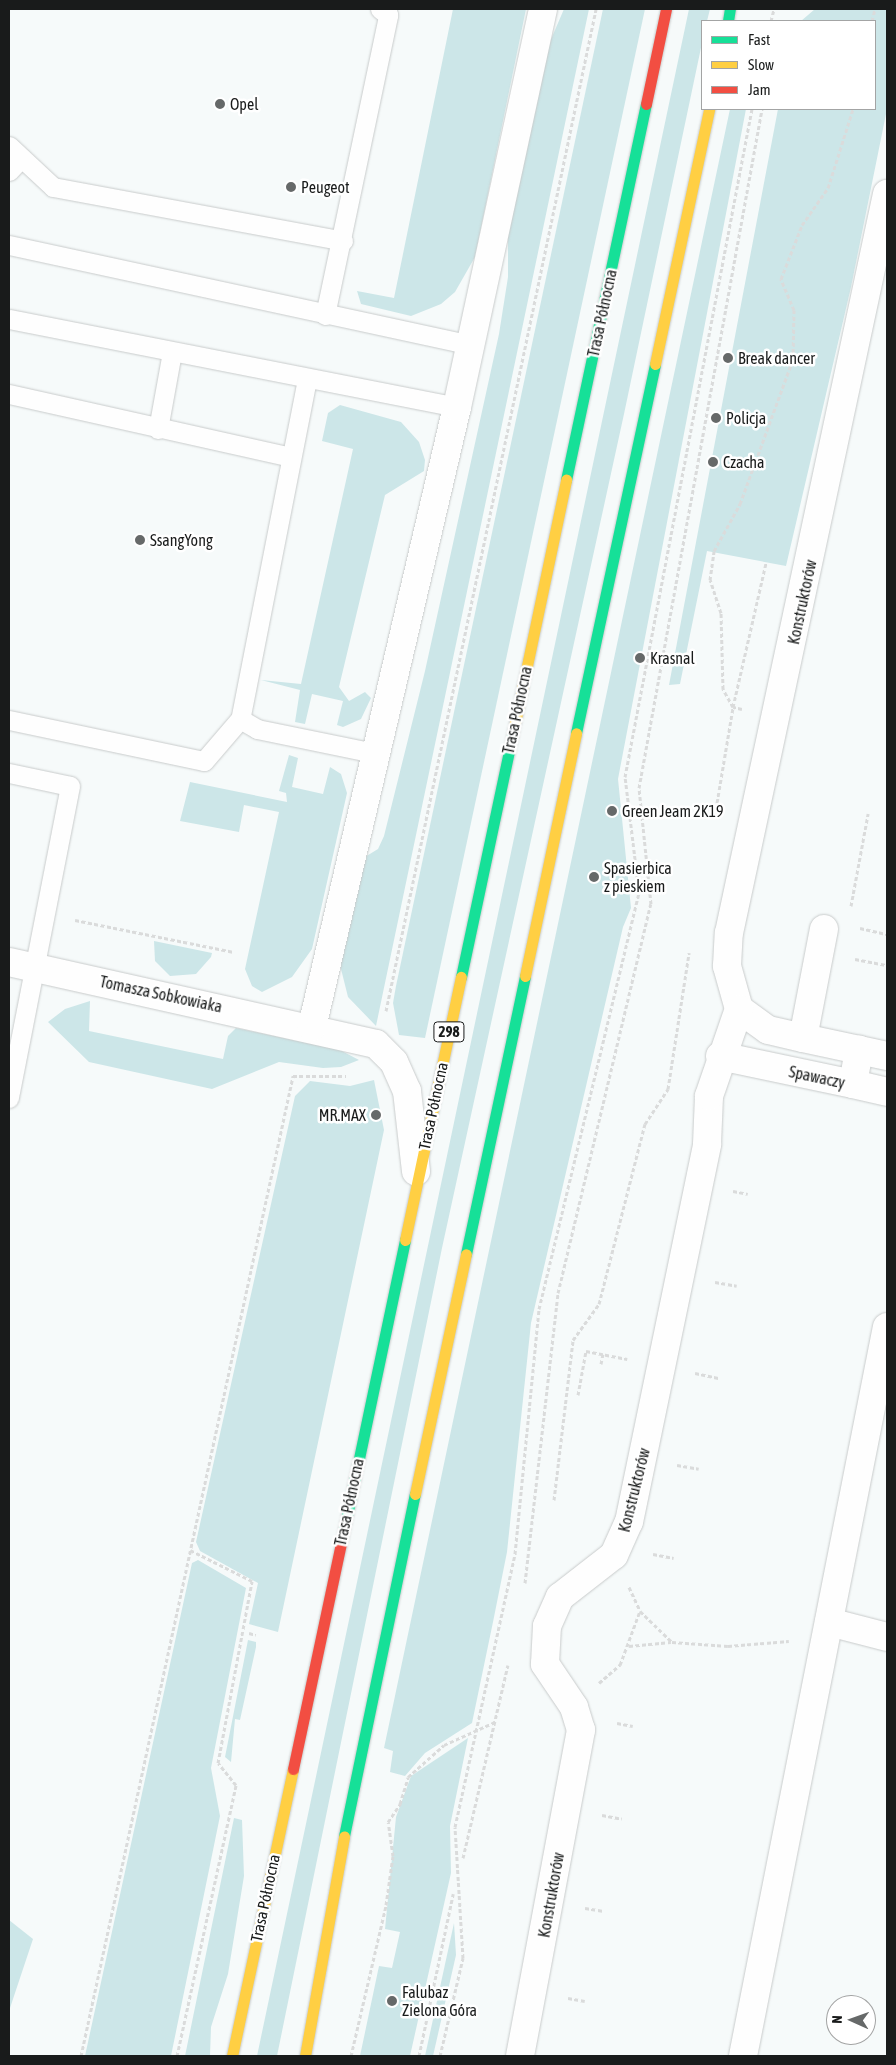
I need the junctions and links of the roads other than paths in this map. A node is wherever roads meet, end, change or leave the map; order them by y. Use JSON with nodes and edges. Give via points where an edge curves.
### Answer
{"nodes":[{"id":1,"x":543,"y":9,"type":"edge"},
{"id":2,"x":666,"y":9,"type":"edge"},
{"id":3,"x":386,"y":11,"type":"edge"},
{"id":4,"x":709,"y":110,"type":"edge"},
{"id":5,"x":13,"y":159,"type":"edge"},
{"id":6,"x":887,"y":194,"type":"edge"},
{"id":7,"x":343,"y":241,"type":"junction"},
{"id":8,"x":9,"y":245,"type":"edge"},
{"id":9,"x":326,"y":314,"type":"junction"},
{"id":10,"x":9,"y":319,"type":"edge"},
{"id":11,"x":470,"y":345,"type":"junction"},
{"id":12,"x":172,"y":352,"type":"junction"},
{"id":13,"x":307,"y":378,"type":"junction"},
{"id":14,"x":9,"y":394,"type":"edge"},
{"id":15,"x":457,"y":407,"type":"junction"},
{"id":16,"x":158,"y":429,"type":"junction"},
{"id":17,"x":290,"y":458,"type":"junction"},
{"id":18,"x":240,"y":719,"type":"junction"},
{"id":19,"x":9,"y":720,"type":"edge"},
{"id":20,"x":374,"y":753,"type":"junction"},
{"id":21,"x":9,"y":773,"type":"edge"},
{"id":22,"x":824,"y":929,"type":"dead end"},
{"id":23,"x":9,"y":962,"type":"edge"},
{"id":24,"x":36,"y":968,"type":"junction"},
{"id":25,"x":739,"y":1009,"type":"junction"},
{"id":26,"x":312,"y":1027,"type":"junction"},
{"id":27,"x":804,"y":1038,"type":"junction"},
{"id":28,"x":860,"y":1050,"type":"junction"},
{"id":29,"x":720,"y":1056,"type":"junction"},
{"id":30,"x":887,"y":1056,"type":"edge"},
{"id":31,"x":853,"y":1084,"type":"junction"},
{"id":32,"x":887,"y":1092,"type":"edge"},
{"id":33,"x":9,"y":1098,"type":"edge"},
{"id":34,"x":416,"y":1180,"type":"junction"},
{"id":35,"x":887,"y":1328,"type":"edge"},
{"id":36,"x":828,"y":1630,"type":"junction"},
{"id":37,"x":887,"y":1636,"type":"edge"},
{"id":38,"x":232,"y":2056,"type":"edge"},
{"id":39,"x":305,"y":2056,"type":"edge"},
{"id":40,"x":520,"y":2056,"type":"edge"},
{"id":41,"x":743,"y":2056,"type":"edge"}],
"edges":[{"from":1,"to":11,"type":"street"},
{"from":2,"to":34,"type":"main road","name":"Trasa Północna","number":"298"},
{"from":3,"to":7,"type":"lane"},
{"from":4,"to":39,"type":"main road","via":[[355,1775]]},
{"from":5,"to":7,"type":"lane","via":[[53,187]]},
{"from":6,"to":25,"type":"street","name":"Konstruktorów","via":[[729,933],[727,966]]},
{"from":7,"to":9,"type":"lane"},
{"from":8,"to":9,"type":"lane"},
{"from":9,"to":11,"type":"lane"},
{"from":10,"to":12,"type":"lane"},
{"from":11,"to":15,"type":"street"},
{"from":12,"to":13,"type":"lane"},
{"from":12,"to":16,"type":"lane"},
{"from":13,"to":15,"type":"lane"},
{"from":13,"to":17,"type":"lane"},
{"from":14,"to":16,"type":"lane"},
{"from":15,"to":20,"type":"street"},
{"from":16,"to":17,"type":"lane"},
{"from":17,"to":18,"type":"lane"},
{"from":18,"to":19,"type":"lane","via":[[204,761]]},
{"from":18,"to":20,"type":"lane","via":[[257,729]]},
{"from":20,"to":26,"type":"street"},
{"from":21,"to":24,"type":"lane","via":[[70,786]]},
{"from":22,"to":27,"type":"street"},
{"from":23,"to":24,"type":"street","name":"Tomasza Sobkowiaka"},
{"from":24,"to":26,"type":"street","name":"Tomasza Sobkowiaka"},
{"from":24,"to":33,"type":"lane"},
{"from":25,"to":27,"type":"street","via":[[768,1030]]},
{"from":25,"to":29,"type":"street","name":"Konstruktorów"},
{"from":26,"to":34,"type":"street","name":"Tomasza Sobkowiaka","via":[[376,1044],[394,1062],[407,1091]]},
{"from":27,"to":28,"type":"street"},
{"from":28,"to":30,"type":"street"},
{"from":28,"to":31,"type":"street","name":"Spawaczy"},
{"from":29,"to":31,"type":"street","name":"Spawaczy"},
{"from":29,"to":40,"type":"street","name":"Konstruktorów","via":[[709,1096],[707,1144],[629,1522],[614,1555],[560,1597],[548,1626],[546,1664],[574,1707],[581,1730]]},
{"from":31,"to":32,"type":"street"},
{"from":34,"to":38,"type":"main road","name":"Trasa Północna","number":"298"},
{"from":35,"to":36,"type":"street"},
{"from":36,"to":37,"type":"street"},
{"from":36,"to":41,"type":"street"}]}
